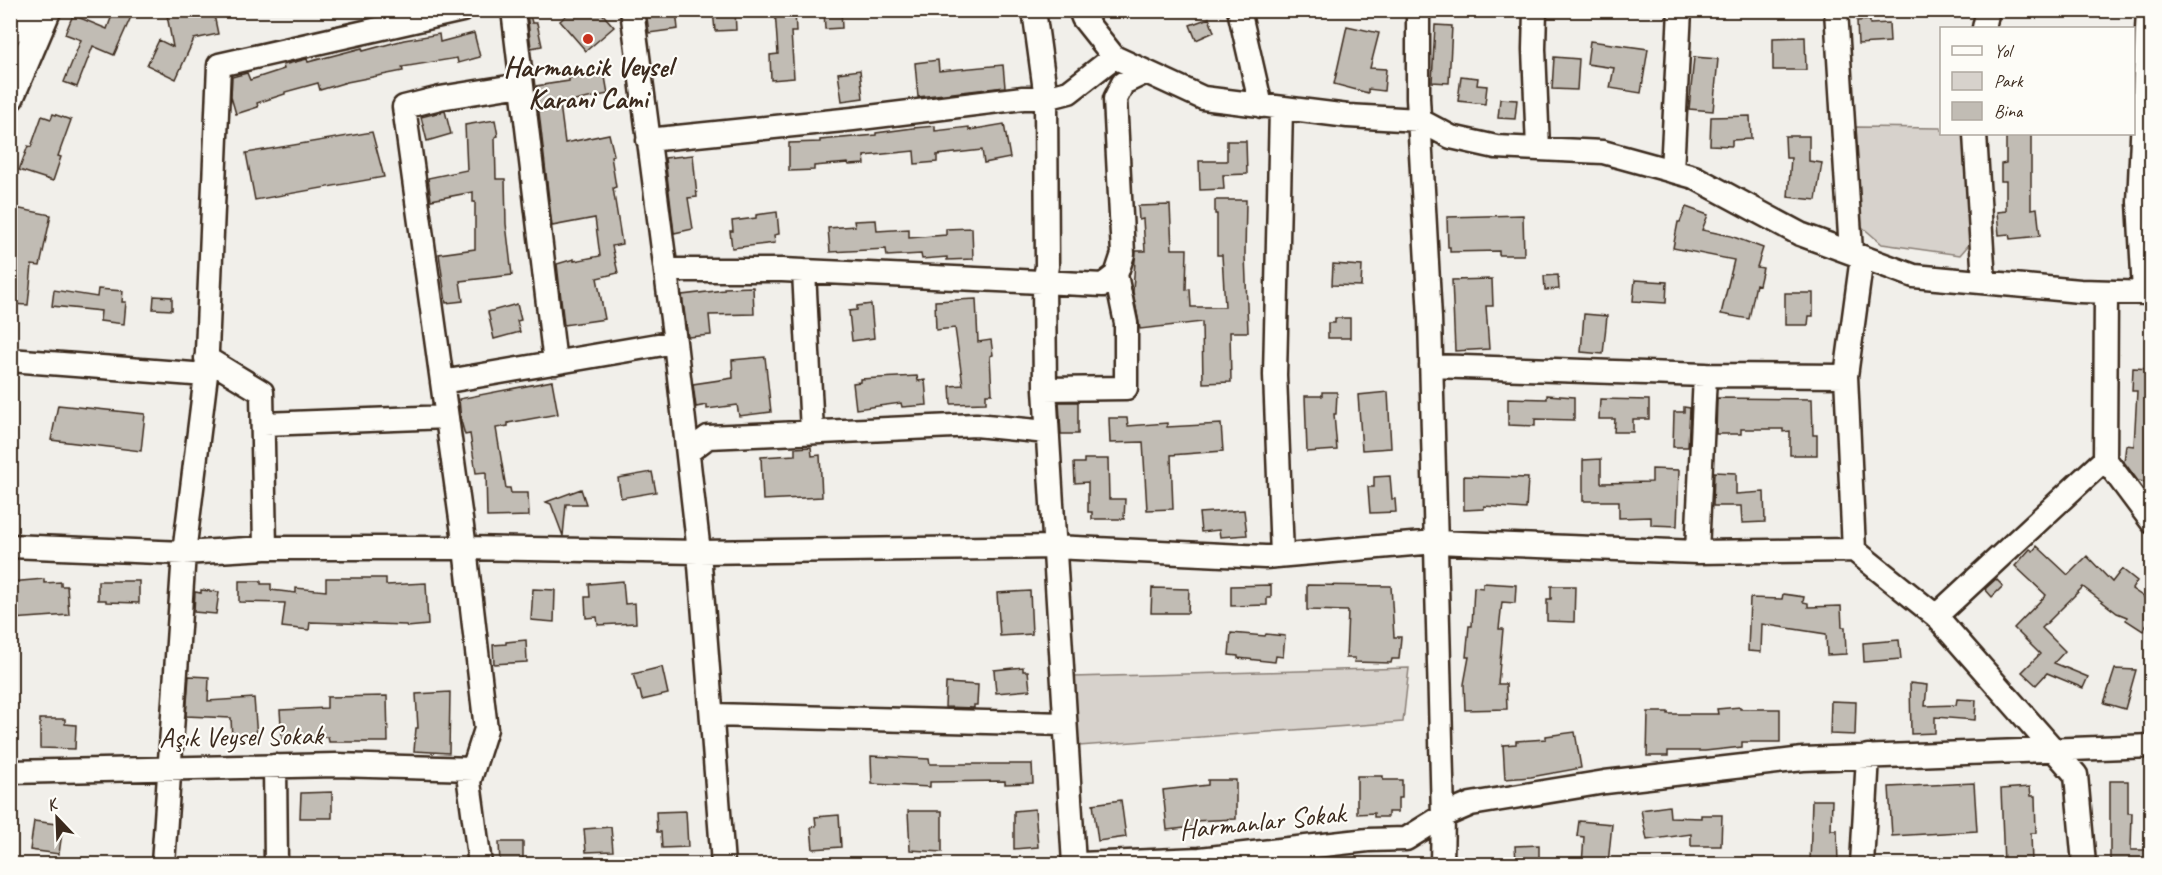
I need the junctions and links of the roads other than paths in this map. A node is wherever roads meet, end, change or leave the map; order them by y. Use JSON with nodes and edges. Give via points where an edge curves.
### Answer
{"nodes":[{"id":1,"x":19,"y":10,"type":"edge"},
{"id":2,"x":47,"y":10,"type":"edge"},
{"id":3,"x":462,"y":10,"type":"edge"},
{"id":4,"x":513,"y":10,"type":"edge"},
{"id":5,"x":632,"y":10,"type":"edge"},
{"id":6,"x":1034,"y":10,"type":"edge"},
{"id":7,"x":1080,"y":10,"type":"edge"},
{"id":8,"x":1239,"y":10,"type":"edge"},
{"id":9,"x":1418,"y":10,"type":"edge"},
{"id":10,"x":1535,"y":10,"type":"edge"},
{"id":11,"x":1680,"y":10,"type":"edge"},
{"id":12,"x":1836,"y":10,"type":"edge"},
{"id":13,"x":1989,"y":10,"type":"edge"},
{"id":14,"x":2148,"y":10,"type":"edge"},
{"id":15,"x":404,"y":17,"type":"edge"},
{"id":16,"x":1984,"y":27,"type":"edge"},
{"id":17,"x":10,"y":30,"type":"edge"},
{"id":18,"x":1114,"y":57,"type":"junction"},
{"id":19,"x":1146,"y":72,"type":"junction"},
{"id":20,"x":522,"y":85,"type":"junction"},
{"id":21,"x":10,"y":96,"type":"edge"},
{"id":22,"x":1046,"y":98,"type":"junction"},
{"id":23,"x":1271,"y":107,"type":"junction"},
{"id":24,"x":1419,"y":120,"type":"junction"},
{"id":25,"x":1975,"y":135,"type":"edge"},
{"id":26,"x":648,"y":140,"type":"junction"},
{"id":27,"x":1538,"y":149,"type":"junction"},
{"id":28,"x":1672,"y":171,"type":"junction"},
{"id":29,"x":1857,"y":254,"type":"junction"},
{"id":30,"x":666,"y":270,"type":"junction"},
{"id":31,"x":804,"y":271,"type":"junction"},
{"id":32,"x":1116,"y":275,"type":"junction"},
{"id":33,"x":1984,"y":282,"type":"junction"},
{"id":34,"x":1044,"y":283,"type":"junction"},
{"id":35,"x":2106,"y":292,"type":"junction"},
{"id":36,"x":2148,"y":292,"type":"edge"},
{"id":37,"x":675,"y":342,"type":"junction"},
{"id":38,"x":10,"y":360,"type":"edge"},
{"id":39,"x":555,"y":363,"type":"junction"},
{"id":40,"x":206,"y":366,"type":"junction"},
{"id":41,"x":1431,"y":366,"type":"junction"},
{"id":42,"x":1705,"y":375,"type":"junction"},
{"id":43,"x":1846,"y":376,"type":"junction"},
{"id":44,"x":442,"y":382,"type":"junction"},
{"id":45,"x":1045,"y":389,"type":"junction"},
{"id":46,"x":447,"y":417,"type":"junction"},
{"id":47,"x":264,"y":424,"type":"junction"},
{"id":48,"x":812,"y":432,"type":"junction"},
{"id":49,"x":1047,"y":432,"type":"junction"},
{"id":50,"x":688,"y":452,"type":"junction"},
{"id":51,"x":2104,"y":459,"type":"junction"},
{"id":52,"x":2151,"y":522,"type":"edge"},
{"id":53,"x":1435,"y":542,"type":"junction"},
{"id":54,"x":10,"y":546,"type":"edge"},
{"id":55,"x":265,"y":548,"type":"junction"},
{"id":56,"x":465,"y":548,"type":"junction"},
{"id":57,"x":1054,"y":548,"type":"junction"},
{"id":58,"x":1854,"y":550,"type":"junction"},
{"id":59,"x":699,"y":552,"type":"junction"},
{"id":60,"x":1697,"y":552,"type":"junction"},
{"id":61,"x":184,"y":553,"type":"junction"},
{"id":62,"x":1282,"y":555,"type":"junction"},
{"id":63,"x":1936,"y":616,"type":"junction"},
{"id":64,"x":712,"y":715,"type":"junction"},
{"id":65,"x":1065,"y":724,"type":"junction"},
{"id":66,"x":2151,"y":746,"type":"edge"},
{"id":67,"x":2052,"y":749,"type":"junction"},
{"id":68,"x":1868,"y":756,"type":"junction"},
{"id":69,"x":275,"y":766,"type":"junction"},
{"id":70,"x":170,"y":767,"type":"junction"},
{"id":71,"x":473,"y":769,"type":"junction"},
{"id":72,"x":10,"y":772,"type":"edge"},
{"id":73,"x":1443,"y":816,"type":"junction"},
{"id":74,"x":1231,"y":860,"type":"edge"},
{"id":75,"x":163,"y":864,"type":"edge"},
{"id":76,"x":276,"y":864,"type":"edge"},
{"id":77,"x":480,"y":864,"type":"edge"},
{"id":78,"x":723,"y":864,"type":"edge"},
{"id":79,"x":1074,"y":864,"type":"edge"},
{"id":80,"x":1080,"y":864,"type":"edge"},
{"id":81,"x":1442,"y":864,"type":"edge"},
{"id":82,"x":1862,"y":864,"type":"edge"},
{"id":83,"x":2084,"y":864,"type":"edge"}],
"edges":[{"from":1,"to":17,"type":"main road"},
{"from":2,"to":21,"type":"main road"},
{"from":3,"to":15,"type":"street"},
{"from":4,"to":20,"type":"street"},
{"from":5,"to":26,"type":"street"},
{"from":6,"to":22,"type":"street"},
{"from":7,"to":18,"type":"street"},
{"from":8,"to":23,"type":"street"},
{"from":9,"to":24,"type":"street"},
{"from":10,"to":27,"type":"street"},
{"from":11,"to":28,"type":"street"},
{"from":12,"to":29,"type":"street"},
{"from":13,"to":16,"type":"street"},
{"from":14,"to":36,"type":"street","via":[[2139,202]]},
{"from":15,"to":40,"type":"street","via":[[219,65]]},
{"from":18,"to":19,"type":"street"},
{"from":18,"to":22,"type":"street","via":[[1069,92]]},
{"from":19,"to":23,"type":"street","via":[[1203,98]]},
{"from":19,"to":32,"type":"street","via":[[1123,83],[1115,99],[1124,254]]},
{"from":20,"to":39,"type":"street"},
{"from":20,"to":44,"type":"street","via":[[404,107]]},
{"from":22,"to":26,"type":"street"},
{"from":22,"to":34,"type":"street"},
{"from":23,"to":24,"type":"street"},
{"from":23,"to":62,"type":"street"},
{"from":24,"to":27,"type":"street","via":[[1451,137],[1496,147]]},
{"from":24,"to":41,"type":"street"},
{"from":25,"to":33,"type":"street"},
{"from":26,"to":30,"type":"street"},
{"from":27,"to":28,"type":"street","via":[[1603,152]]},
{"from":28,"to":29,"type":"street","via":[[1694,177],[1800,234]]},
{"from":29,"to":33,"type":"street","via":[[1914,276]]},
{"from":29,"to":43,"type":"street"},
{"from":30,"to":31,"type":"street"},
{"from":30,"to":37,"type":"street"},
{"from":31,"to":34,"type":"street"},
{"from":31,"to":48,"type":"street"},
{"from":32,"to":34,"type":"street","via":[[1103,285]]},
{"from":32,"to":45,"type":"street","via":[[1125,323],[1126,388]]},
{"from":33,"to":35,"type":"street"},
{"from":34,"to":45,"type":"street"},
{"from":35,"to":36,"type":"street"},
{"from":35,"to":51,"type":"street"},
{"from":37,"to":39,"type":"street"},
{"from":37,"to":50,"type":"street"},
{"from":38,"to":40,"type":"street"},
{"from":39,"to":44,"type":"street"},
{"from":40,"to":47,"type":"street","via":[[262,392]]},
{"from":40,"to":61,"type":"street"},
{"from":41,"to":42,"type":"street"},
{"from":41,"to":53,"type":"street"},
{"from":42,"to":43,"type":"street"},
{"from":42,"to":60,"type":"street"},
{"from":43,"to":58,"type":"street"},
{"from":44,"to":46,"type":"street"},
{"from":45,"to":49,"type":"street"},
{"from":46,"to":47,"type":"street"},
{"from":46,"to":56,"type":"street"},
{"from":47,"to":55,"type":"street"},
{"from":48,"to":49,"type":"street","via":[[976,425]]},
{"from":48,"to":50,"type":"street","via":[[708,437]]},
{"from":49,"to":57,"type":"street"},
{"from":50,"to":59,"type":"street"},
{"from":51,"to":52,"type":"street"},
{"from":51,"to":63,"type":"street"},
{"from":53,"to":60,"type":"street"},
{"from":53,"to":62,"type":"street"},
{"from":53,"to":73,"type":"street"},
{"from":54,"to":61,"type":"street"},
{"from":55,"to":56,"type":"street"},
{"from":55,"to":61,"type":"street"},
{"from":56,"to":59,"type":"street"},
{"from":56,"to":71,"type":"street","via":[[486,729]]},
{"from":57,"to":59,"type":"street"},
{"from":57,"to":62,"type":"street"},
{"from":57,"to":65,"type":"street"},
{"from":58,"to":60,"type":"street"},
{"from":58,"to":63,"type":"street"},
{"from":59,"to":64,"type":"street"},
{"from":61,"to":70,"type":"street"},
{"from":63,"to":67,"type":"street"},
{"from":64,"to":65,"type":"street"},
{"from":64,"to":78,"type":"street"},
{"from":65,"to":79,"type":"street"},
{"from":66,"to":67,"type":"street","name":"Harmanlar Sokak"},
{"from":67,"to":68,"type":"street","name":"Harmanlar Sokak"},
{"from":67,"to":83,"type":"street","via":[[2076,775]]},
{"from":68,"to":73,"type":"street","name":"Harmanlar Sokak","via":[[1803,759],[1605,782],[1472,804]]},
{"from":68,"to":82,"type":"street"},
{"from":69,"to":70,"type":"street","name":"Aşık Veysel Sokak"},
{"from":69,"to":71,"type":"street","name":"Aşık Veysel Sokak"},
{"from":69,"to":76,"type":"street"},
{"from":70,"to":72,"type":"street","name":"Aşık Veysel Sokak"},
{"from":70,"to":75,"type":"street"},
{"from":71,"to":77,"type":"street","via":[[469,782]]},
{"from":73,"to":74,"type":"street","name":"Harmanlar Sokak","via":[[1406,839],[1368,840]]},
{"from":73,"to":81,"type":"street"},
{"from":74,"to":80,"type":"street","name":"Harmanlar Sokak"}]}
